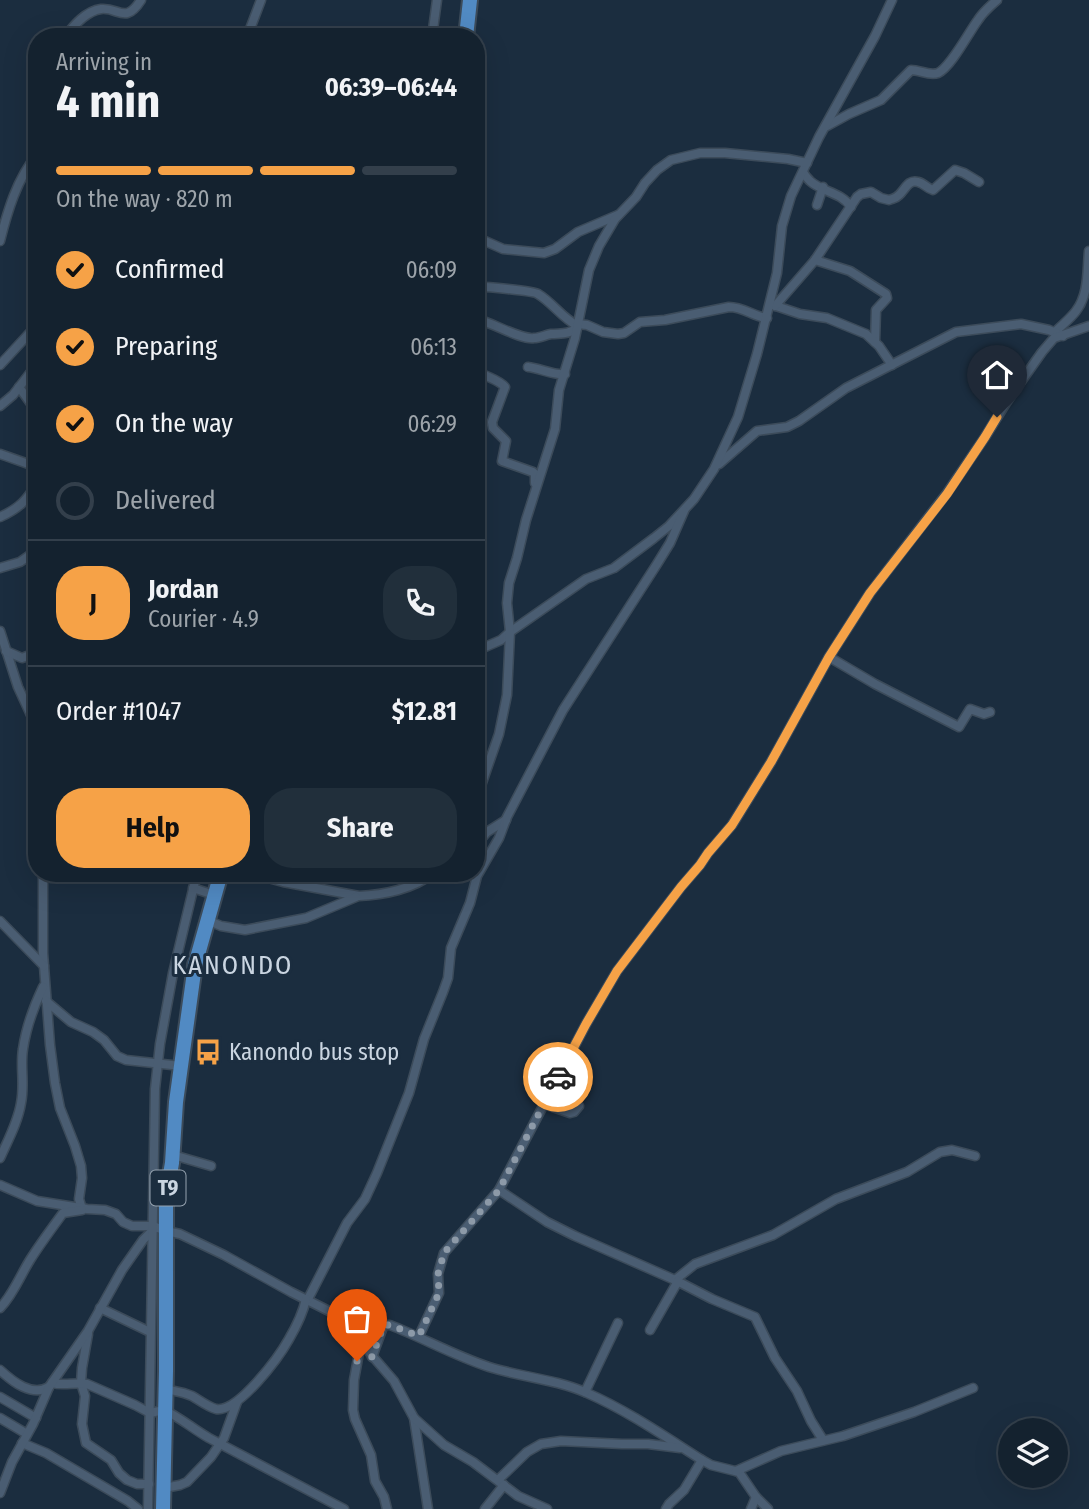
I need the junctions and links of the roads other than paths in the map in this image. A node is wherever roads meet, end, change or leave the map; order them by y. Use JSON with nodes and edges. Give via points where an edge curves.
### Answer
{"nodes":[{"id":1,"x":141,"y":0,"type":"edge"},
{"id":2,"x":261,"y":0,"type":"edge"},
{"id":3,"x":438,"y":0,"type":"edge"},
{"id":4,"x":470,"y":0,"type":"edge"},
{"id":5,"x":892,"y":0,"type":"edge"},
{"id":6,"x":998,"y":0,"type":"edge"},
{"id":7,"x":72,"y":28,"type":"edge"},
{"id":8,"x":250,"y":28,"type":"edge"},
{"id":9,"x":433,"y":28,"type":"edge"},
{"id":10,"x":467,"y":28,"type":"edge"},
{"id":11,"x":825,"y":128,"type":"junction"},
{"id":12,"x":807,"y":163,"type":"junction"},
{"id":13,"x":28,"y":167,"type":"edge"},
{"id":14,"x":803,"y":172,"type":"junction"},
{"id":15,"x":979,"y":182,"type":"dead end"},
{"id":16,"x":823,"y":187,"type":"junction"},
{"id":17,"x":817,"y":205,"type":"dead end"},
{"id":18,"x":851,"y":207,"type":"junction"},
{"id":19,"x":619,"y":215,"type":"junction"},
{"id":20,"x":0,"y":241,"type":"edge"},
{"id":21,"x":485,"y":241,"type":"edge"},
{"id":22,"x":1089,"y":251,"type":"edge"},
{"id":23,"x":817,"y":256,"type":"junction"},
{"id":24,"x":485,"y":286,"type":"edge"},
{"id":25,"x":773,"y":305,"type":"junction"},
{"id":26,"x":767,"y":318,"type":"junction"},
{"id":27,"x":485,"y":322,"type":"edge"},
{"id":28,"x":578,"y":326,"type":"junction"},
{"id":29,"x":1089,"y":326,"type":"edge"},
{"id":30,"x":1059,"y":334,"type":"junction"},
{"id":31,"x":28,"y":335,"type":"edge"},
{"id":32,"x":875,"y":342,"type":"junction"},
{"id":33,"x":0,"y":365,"type":"edge"},
{"id":34,"x":892,"y":365,"type":"junction"},
{"id":35,"x":528,"y":367,"type":"dead end"},
{"id":36,"x":565,"y":374,"type":"junction"},
{"id":37,"x":28,"y":376,"type":"edge"},
{"id":38,"x":485,"y":376,"type":"edge"},
{"id":39,"x":19,"y":387,"type":"junction"},
{"id":40,"x":28,"y":400,"type":"edge"},
{"id":41,"x":0,"y":406,"type":"edge"},
{"id":42,"x":0,"y":454,"type":"edge"},
{"id":43,"x":28,"y":464,"type":"edge"},
{"id":44,"x":714,"y":469,"type":"junction"},
{"id":45,"x":536,"y":489,"type":"junction"},
{"id":46,"x":28,"y":496,"type":"edge"},
{"id":47,"x":684,"y":511,"type":"junction"},
{"id":48,"x":0,"y":517,"type":"edge"},
{"id":49,"x":28,"y":556,"type":"edge"},
{"id":50,"x":0,"y":568,"type":"edge"},
{"id":51,"x":0,"y":631,"type":"edge"},
{"id":52,"x":510,"y":632,"type":"junction"},
{"id":53,"x":485,"y":647,"type":"edge"},
{"id":54,"x":6,"y":651,"type":"junction"},
{"id":55,"x":28,"y":656,"type":"edge"},
{"id":56,"x":829,"y":657,"type":"junction"},
{"id":57,"x":28,"y":709,"type":"edge"},
{"id":58,"x":990,"y":712,"type":"dead end"},
{"id":59,"x":485,"y":776,"type":"edge"},
{"id":60,"x":506,"y":820,"type":"junction"},
{"id":61,"x":485,"y":834,"type":"edge"},
{"id":62,"x":485,"y":862,"type":"edge"},
{"id":63,"x":43,"y":882,"type":"edge"},
{"id":64,"x":195,"y":882,"type":"edge"},
{"id":65,"x":218,"y":882,"type":"edge"},
{"id":66,"x":283,"y":882,"type":"edge"},
{"id":67,"x":418,"y":882,"type":"edge"},
{"id":68,"x":476,"y":882,"type":"edge"},
{"id":69,"x":193,"y":888,"type":"junction"},
{"id":70,"x":214,"y":895,"type":"junction"},
{"id":71,"x":359,"y":896,"type":"junction"},
{"id":72,"x":0,"y":920,"type":"edge"},
{"id":73,"x":207,"y":920,"type":"junction"},
{"id":74,"x":44,"y":966,"type":"junction"},
{"id":75,"x":45,"y":983,"type":"junction"},
{"id":76,"x":46,"y":1001,"type":"junction"},
{"id":77,"x":158,"y":1063,"type":"junction"},
{"id":78,"x":181,"y":1066,"type":"junction"},
{"id":79,"x":544,"y":1104,"type":"junction"},
{"id":80,"x":579,"y":1105,"type":"dead end"},
{"id":81,"x":173,"y":1155,"type":"junction"},
{"id":82,"x":975,"y":1156,"type":"dead end"},
{"id":83,"x":0,"y":1158,"type":"edge"},
{"id":84,"x":211,"y":1166,"type":"dead end"},
{"id":85,"x":0,"y":1185,"type":"edge"},
{"id":86,"x":499,"y":1190,"type":"junction"},
{"id":87,"x":84,"y":1209,"type":"junction"},
{"id":88,"x":158,"y":1229,"type":"junction"},
{"id":89,"x":677,"y":1280,"type":"junction"},
{"id":90,"x":307,"y":1299,"type":"junction"},
{"id":91,"x":0,"y":1308,"type":"edge"},
{"id":92,"x":100,"y":1308,"type":"junction"},
{"id":93,"x":618,"y":1324,"type":"dead end"},
{"id":94,"x":650,"y":1330,"type":"dead end"},
{"id":95,"x":88,"y":1331,"type":"junction"},
{"id":96,"x":150,"y":1332,"type":"junction"},
{"id":97,"x":419,"y":1336,"type":"junction"},
{"id":98,"x":361,"y":1342,"type":"junction"},
{"id":99,"x":372,"y":1357,"type":"junction"},
{"id":100,"x":0,"y":1370,"type":"edge"},
{"id":101,"x":81,"y":1383,"type":"junction"},
{"id":102,"x":51,"y":1385,"type":"junction"},
{"id":103,"x":973,"y":1388,"type":"dead end"},
{"id":104,"x":165,"y":1389,"type":"junction"},
{"id":105,"x":584,"y":1392,"type":"junction"},
{"id":106,"x":0,"y":1397,"type":"edge"},
{"id":107,"x":237,"y":1402,"type":"junction"},
{"id":108,"x":164,"y":1410,"type":"junction"},
{"id":109,"x":150,"y":1413,"type":"junction"},
{"id":110,"x":0,"y":1418,"type":"edge"},
{"id":111,"x":36,"y":1418,"type":"junction"},
{"id":112,"x":414,"y":1418,"type":"junction"},
{"id":113,"x":27,"y":1434,"type":"junction"},
{"id":114,"x":823,"y":1440,"type":"junction"},
{"id":115,"x":22,"y":1443,"type":"junction"},
{"id":116,"x":220,"y":1444,"type":"junction"},
{"id":117,"x":682,"y":1448,"type":"junction"},
{"id":118,"x":702,"y":1460,"type":"junction"},
{"id":119,"x":4,"y":1469,"type":"edge"},
{"id":120,"x":736,"y":1471,"type":"junction"},
{"id":121,"x":501,"y":1483,"type":"junction"},
{"id":122,"x":149,"y":1484,"type":"junction"},
{"id":123,"x":164,"y":1488,"type":"junction"},
{"id":124,"x":0,"y":1493,"type":"edge"},
{"id":125,"x":756,"y":1497,"type":"junction"},
{"id":126,"x":138,"y":1509,"type":"edge"},
{"id":127,"x":148,"y":1509,"type":"edge"},
{"id":128,"x":163,"y":1509,"type":"edge"},
{"id":129,"x":344,"y":1509,"type":"edge"},
{"id":130,"x":387,"y":1509,"type":"edge"},
{"id":131,"x":428,"y":1509,"type":"edge"},
{"id":132,"x":485,"y":1509,"type":"edge"},
{"id":133,"x":547,"y":1509,"type":"edge"},
{"id":134,"x":666,"y":1509,"type":"edge"},
{"id":135,"x":751,"y":1509,"type":"edge"},
{"id":136,"x":768,"y":1509,"type":"edge"}],
"edges":[{"from":1,"to":7,"type":"street","via":[[128,13],[100,9]]},
{"from":2,"to":8,"type":"street"},
{"from":3,"to":9,"type":"street"},
{"from":4,"to":10,"type":"highway"},
{"from":5,"to":11,"type":"street"},
{"from":6,"to":11,"type":"street","via":[[940,72],[911,70],[881,100]]},
{"from":11,"to":12,"type":"street"},
{"from":12,"to":14,"type":"street"},
{"from":12,"to":19,"type":"street","via":[[725,153],[681,156],[657,170]]},
{"from":13,"to":20,"type":"street"},
{"from":14,"to":16,"type":"street"},
{"from":14,"to":25,"type":"street","via":[[785,212]]},
{"from":15,"to":18,"type":"street","via":[[955,170],[933,190],[912,182],[894,199],[866,192]]},
{"from":16,"to":17,"type":"street"},
{"from":16,"to":18,"type":"street"},
{"from":18,"to":23,"type":"street"},
{"from":19,"to":21,"type":"street","via":[[544,253],[503,249]]},
{"from":19,"to":28,"type":"street","via":[[592,260]]},
{"from":22,"to":30,"type":"street","via":[[1081,304]]},
{"from":23,"to":25,"type":"street"},
{"from":23,"to":32,"type":"street","via":[[887,296],[876,310]]},
{"from":24,"to":28,"type":"street","via":[[533,292]]},
{"from":25,"to":26,"type":"street"},
{"from":25,"to":32,"type":"street","via":[[833,320]]},
{"from":26,"to":28,"type":"street","via":[[729,307],[640,322],[618,334]]},
{"from":26,"to":44,"type":"street","via":[[746,393]]},
{"from":27,"to":28,"type":"street","via":[[533,339],[566,334]]},
{"from":28,"to":36,"type":"street"},
{"from":29,"to":30,"type":"street"},
{"from":30,"to":34,"type":"street","via":[[1021,324],[956,332]]},
{"from":30,"to":56,"type":"street","via":[[929,518],[875,586]]},
{"from":31,"to":33,"type":"street"},
{"from":32,"to":34,"type":"street"},
{"from":34,"to":44,"type":"street","via":[[846,388],[787,427],[757,431]]},
{"from":35,"to":36,"type":"street"},
{"from":36,"to":45,"type":"street","via":[[555,429]]},
{"from":37,"to":39,"type":"street"},
{"from":38,"to":45,"type":"street","via":[[505,387],[492,422],[506,441],[502,460],[533,472]]},
{"from":39,"to":40,"type":"street"},
{"from":39,"to":41,"type":"street"},
{"from":42,"to":43,"type":"street"},
{"from":44,"to":47,"type":"street"},
{"from":45,"to":52,"type":"street","via":[[509,583]]},
{"from":46,"to":48,"type":"street","via":[[17,509]]},
{"from":47,"to":52,"type":"street","via":[[614,568],[586,579]]},
{"from":47,"to":60,"type":"street","via":[[664,554],[563,710]]},
{"from":49,"to":50,"type":"street"},
{"from":51,"to":54,"type":"street"},
{"from":52,"to":53,"type":"street"},
{"from":52,"to":59,"type":"street","via":[[505,707]]},
{"from":54,"to":55,"type":"street"},
{"from":54,"to":57,"type":"street"},
{"from":56,"to":58,"type":"street","via":[[959,727],[970,709]]},
{"from":56,"to":79,"type":"street","via":[[732,825],[617,971]]},
{"from":60,"to":61,"type":"street"},
{"from":60,"to":62,"type":"street"},
{"from":63,"to":74,"type":"street"},
{"from":64,"to":69,"type":"street"},
{"from":65,"to":70,"type":"highway","number":"T9"},
{"from":66,"to":71,"type":"street"},
{"from":67,"to":71,"type":"street"},
{"from":68,"to":90,"type":"street","via":[[451,948],[446,985],[377,1173]]},
{"from":69,"to":70,"type":"street"},
{"from":69,"to":77,"type":"street"},
{"from":70,"to":73,"type":"highway","number":"T9"},
{"from":71,"to":73,"type":"street","via":[[306,918],[245,930]]},
{"from":72,"to":74,"type":"street"},
{"from":73,"to":78,"type":"highway","number":"T9","via":[[195,965]]},
{"from":74,"to":75,"type":"street"},
{"from":75,"to":76,"type":"street"},
{"from":75,"to":83,"type":"street","via":[[22,1050],[21,1105]]},
{"from":76,"to":77,"type":"street","via":[[104,1040],[117,1056]]},
{"from":76,"to":87,"type":"street","via":[[57,1094],[81,1166],[79,1199]]},
{"from":77,"to":78,"type":"street"},
{"from":77,"to":88,"type":"street","via":[[153,1132]]},
{"from":78,"to":81,"type":"highway","number":"T9"},
{"from":79,"to":80,"type":"street","via":[[570,1113]]},
{"from":79,"to":86,"type":"street"},
{"from":81,"to":84,"type":"street"},
{"from":81,"to":88,"type":"highway","number":"T9"},
{"from":82,"to":89,"type":"street","via":[[940,1152],[907,1172],[836,1199],[773,1235],[701,1261]]},
{"from":85,"to":87,"type":"street","via":[[37,1201]]},
{"from":86,"to":89,"type":"street","via":[[556,1227]]},
{"from":86,"to":97,"type":"street","via":[[444,1253],[439,1293]]},
{"from":87,"to":88,"type":"street","via":[[104,1210],[132,1226]]},
{"from":87,"to":91,"type":"street","via":[[61,1215]]},
{"from":88,"to":90,"type":"street","via":[[189,1237]]},
{"from":88,"to":92,"type":"street","via":[[143,1240]]},
{"from":88,"to":96,"type":"street"},
{"from":88,"to":104,"type":"highway","number":"T9"},
{"from":89,"to":94,"type":"street"},
{"from":89,"to":114,"type":"street","via":[[755,1317]]},
{"from":90,"to":98,"type":"street","via":[[337,1315]]},
{"from":90,"to":107,"type":"street","via":[[281,1352]]},
{"from":92,"to":95,"type":"street"},
{"from":92,"to":96,"type":"street"},
{"from":93,"to":105,"type":"street"},
{"from":95,"to":101,"type":"street"},
{"from":95,"to":102,"type":"street"},
{"from":96,"to":109,"type":"street"},
{"from":97,"to":99,"type":"street","via":[[385,1325]]},
{"from":97,"to":105,"type":"street","via":[[486,1366]]},
{"from":98,"to":99,"type":"street"},
{"from":98,"to":130,"type":"street","via":[[353,1410]]},
{"from":99,"to":112,"type":"street","via":[[394,1381]]},
{"from":100,"to":102,"type":"street","via":[[30,1390],[42,1391]]},
{"from":101,"to":102,"type":"street"},
{"from":101,"to":109,"type":"street"},
{"from":101,"to":122,"type":"street","via":[[86,1443],[111,1460],[127,1480]]},
{"from":102,"to":111,"type":"street"},
{"from":103,"to":114,"type":"street"},
{"from":104,"to":107,"type":"street","via":[[215,1409]]},
{"from":104,"to":108,"type":"highway","number":"T9"},
{"from":105,"to":117,"type":"street"},
{"from":106,"to":111,"type":"street"},
{"from":107,"to":116,"type":"street"},
{"from":108,"to":109,"type":"street"},
{"from":108,"to":116,"type":"street"},
{"from":108,"to":123,"type":"highway","number":"T9"},
{"from":109,"to":122,"type":"street"},
{"from":110,"to":113,"type":"street"},
{"from":111,"to":113,"type":"street"},
{"from":112,"to":121,"type":"street","via":[[444,1445]]},
{"from":112,"to":131,"type":"street"},
{"from":113,"to":115,"type":"street"},
{"from":114,"to":120,"type":"street","via":[[781,1451]]},
{"from":115,"to":119,"type":"street"},
{"from":115,"to":126,"type":"street"},
{"from":116,"to":123,"type":"street","via":[[187,1482]]},
{"from":116,"to":129,"type":"street"},
{"from":117,"to":118,"type":"street"},
{"from":117,"to":121,"type":"street","via":[[561,1441],[541,1444],[527,1452]]},
{"from":118,"to":120,"type":"street"},
{"from":118,"to":134,"type":"street"},
{"from":119,"to":124,"type":"street"},
{"from":120,"to":125,"type":"street"},
{"from":121,"to":132,"type":"street"},
{"from":121,"to":133,"type":"street"},
{"from":122,"to":127,"type":"street"},
{"from":123,"to":128,"type":"highway","number":"T9"},
{"from":125,"to":135,"type":"street"},
{"from":125,"to":136,"type":"street"}]}
